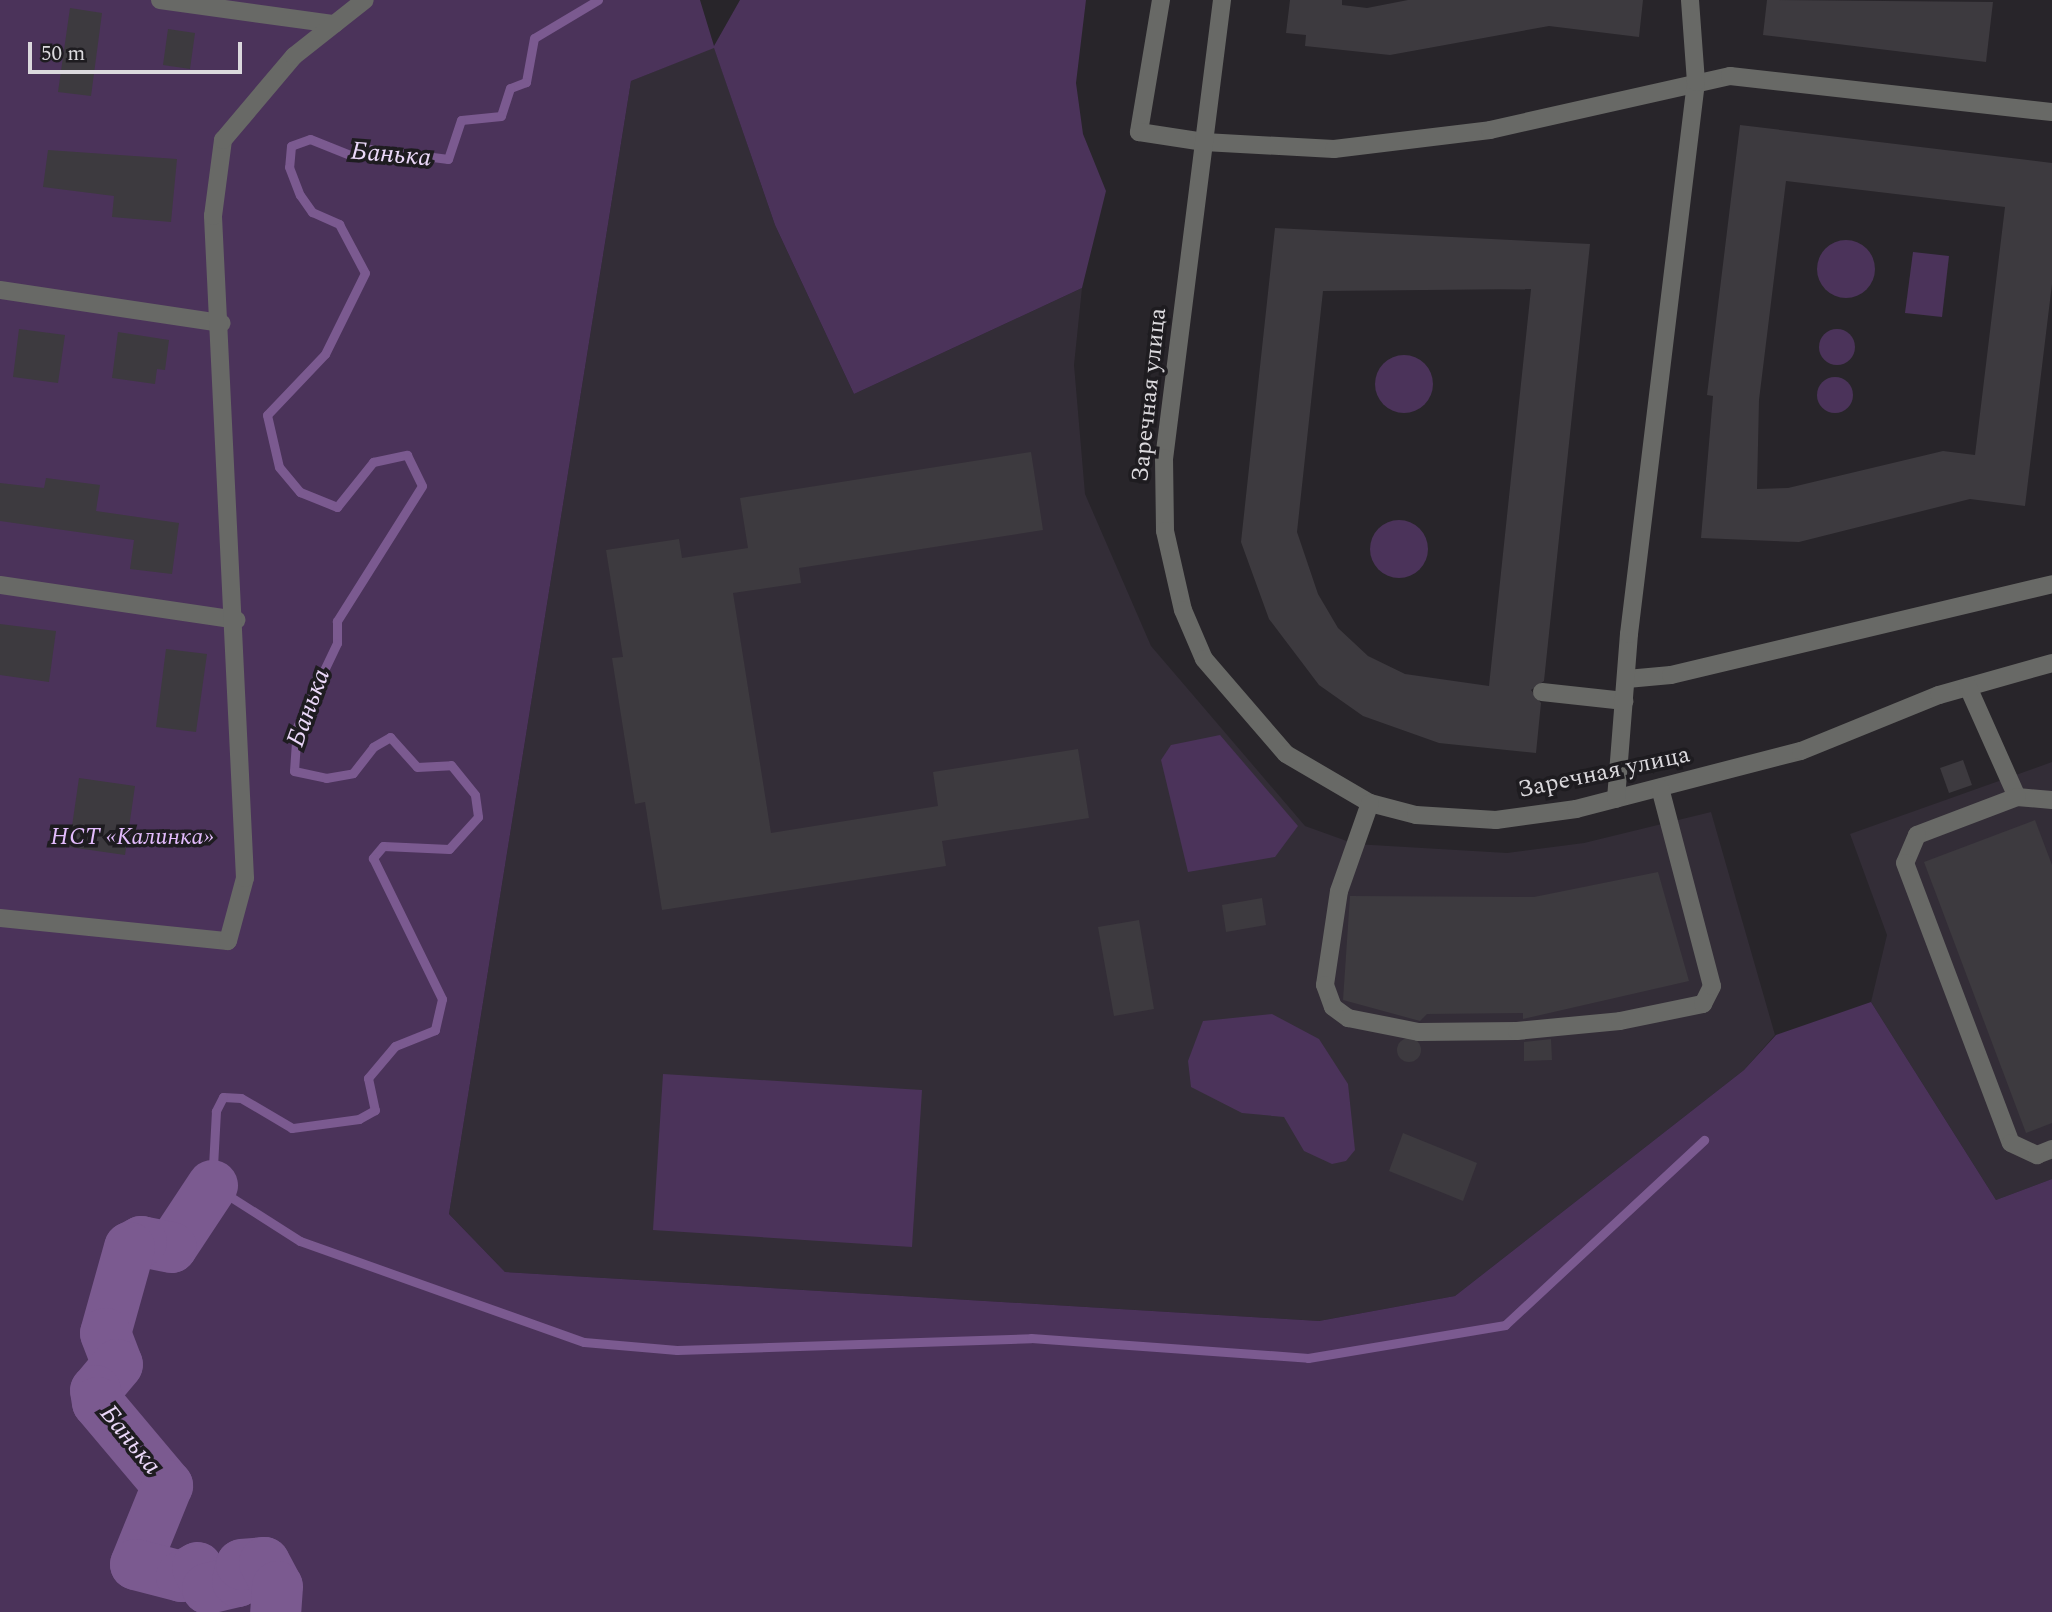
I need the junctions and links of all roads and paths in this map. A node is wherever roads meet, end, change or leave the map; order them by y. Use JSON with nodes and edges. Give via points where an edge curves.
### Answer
{"nodes":[{"id":1,"x":160,"y":0,"type":"edge"},
{"id":2,"x":365,"y":0,"type":"edge"},
{"id":3,"x":1161,"y":0,"type":"edge"},
{"id":4,"x":1222,"y":0,"type":"edge"},
{"id":5,"x":1690,"y":0,"type":"edge"},
{"id":6,"x":334,"y":24,"type":"junction"},
{"id":7,"x":1696,"y":82,"type":"junction"},
{"id":8,"x":2052,"y":112,"type":"edge"},
{"id":9,"x":1204,"y":142,"type":"junction"},
{"id":10,"x":0,"y":290,"type":"edge"},
{"id":11,"x":222,"y":323,"type":"junction"},
{"id":12,"x":0,"y":584,"type":"edge"},
{"id":13,"x":2052,"y":584,"type":"edge"},
{"id":14,"x":236,"y":620,"type":"junction"},
{"id":15,"x":2052,"y":663,"type":"edge"},
{"id":16,"x":1627,"y":680,"type":"junction"},
{"id":17,"x":1968,"y":687,"type":"junction"},
{"id":18,"x":1542,"y":692,"type":"dead end"},
{"id":19,"x":1625,"y":701,"type":"junction"},
{"id":20,"x":1660,"y":788,"type":"junction"},
{"id":21,"x":2017,"y":797,"type":"junction"},
{"id":22,"x":1616,"y":799,"type":"junction"},
{"id":23,"x":2052,"y":800,"type":"edge"},
{"id":24,"x":1370,"y":803,"type":"junction"},
{"id":25,"x":0,"y":918,"type":"edge"},
{"id":26,"x":2052,"y":1149,"type":"edge"}],
"edges":[{"from":1,"to":6,"type":"street"},
{"from":2,"to":6,"type":"street"},
{"from":3,"to":9,"type":"street","via":[[1139,132]]},
{"from":4,"to":9,"type":"street","name":"Заречная улица"},
{"from":5,"to":7,"type":"street"},
{"from":6,"to":11,"type":"street","via":[[293,56],[223,139],[213,216]]},
{"from":7,"to":8,"type":"street","via":[[1730,76]]},
{"from":7,"to":9,"type":"street","via":[[1490,130],[1334,149]]},
{"from":7,"to":16,"type":"street"},
{"from":9,"to":24,"type":"street","name":"Заречная улица","via":[[1164,457],[1171,568],[1204,659],[1286,754]]},
{"from":10,"to":11,"type":"street"},
{"from":11,"to":14,"type":"street"},
{"from":12,"to":14,"type":"street"},
{"from":13,"to":16,"type":"street","via":[[1671,675]]},
{"from":14,"to":25,"type":"street","via":[[245,878],[228,941]]},
{"from":15,"to":17,"type":"street","name":"Заречная улица"},
{"from":16,"to":19,"type":"street"},
{"from":17,"to":20,"type":"street","name":"Заречная улица","via":[[1801,751]]},
{"from":17,"to":21,"type":"street"},
{"from":18,"to":19,"type":"street"},
{"from":19,"to":22,"type":"street"},
{"from":20,"to":22,"type":"street","name":"Заречная улица"},
{"from":20,"to":24,"type":"street","via":[[1712,986],[1703,1004],[1620,1021],[1517,1031],[1419,1032],[1348,1018],[1333,1007],[1325,985],[1339,891]]},
{"from":21,"to":23,"type":"street"},
{"from":21,"to":26,"type":"street","via":[[1917,835],[1905,863],[2011,1143],[2037,1155]]},
{"from":22,"to":24,"type":"street","name":"Заречная улица","via":[[1496,820],[1416,816]]}]}
